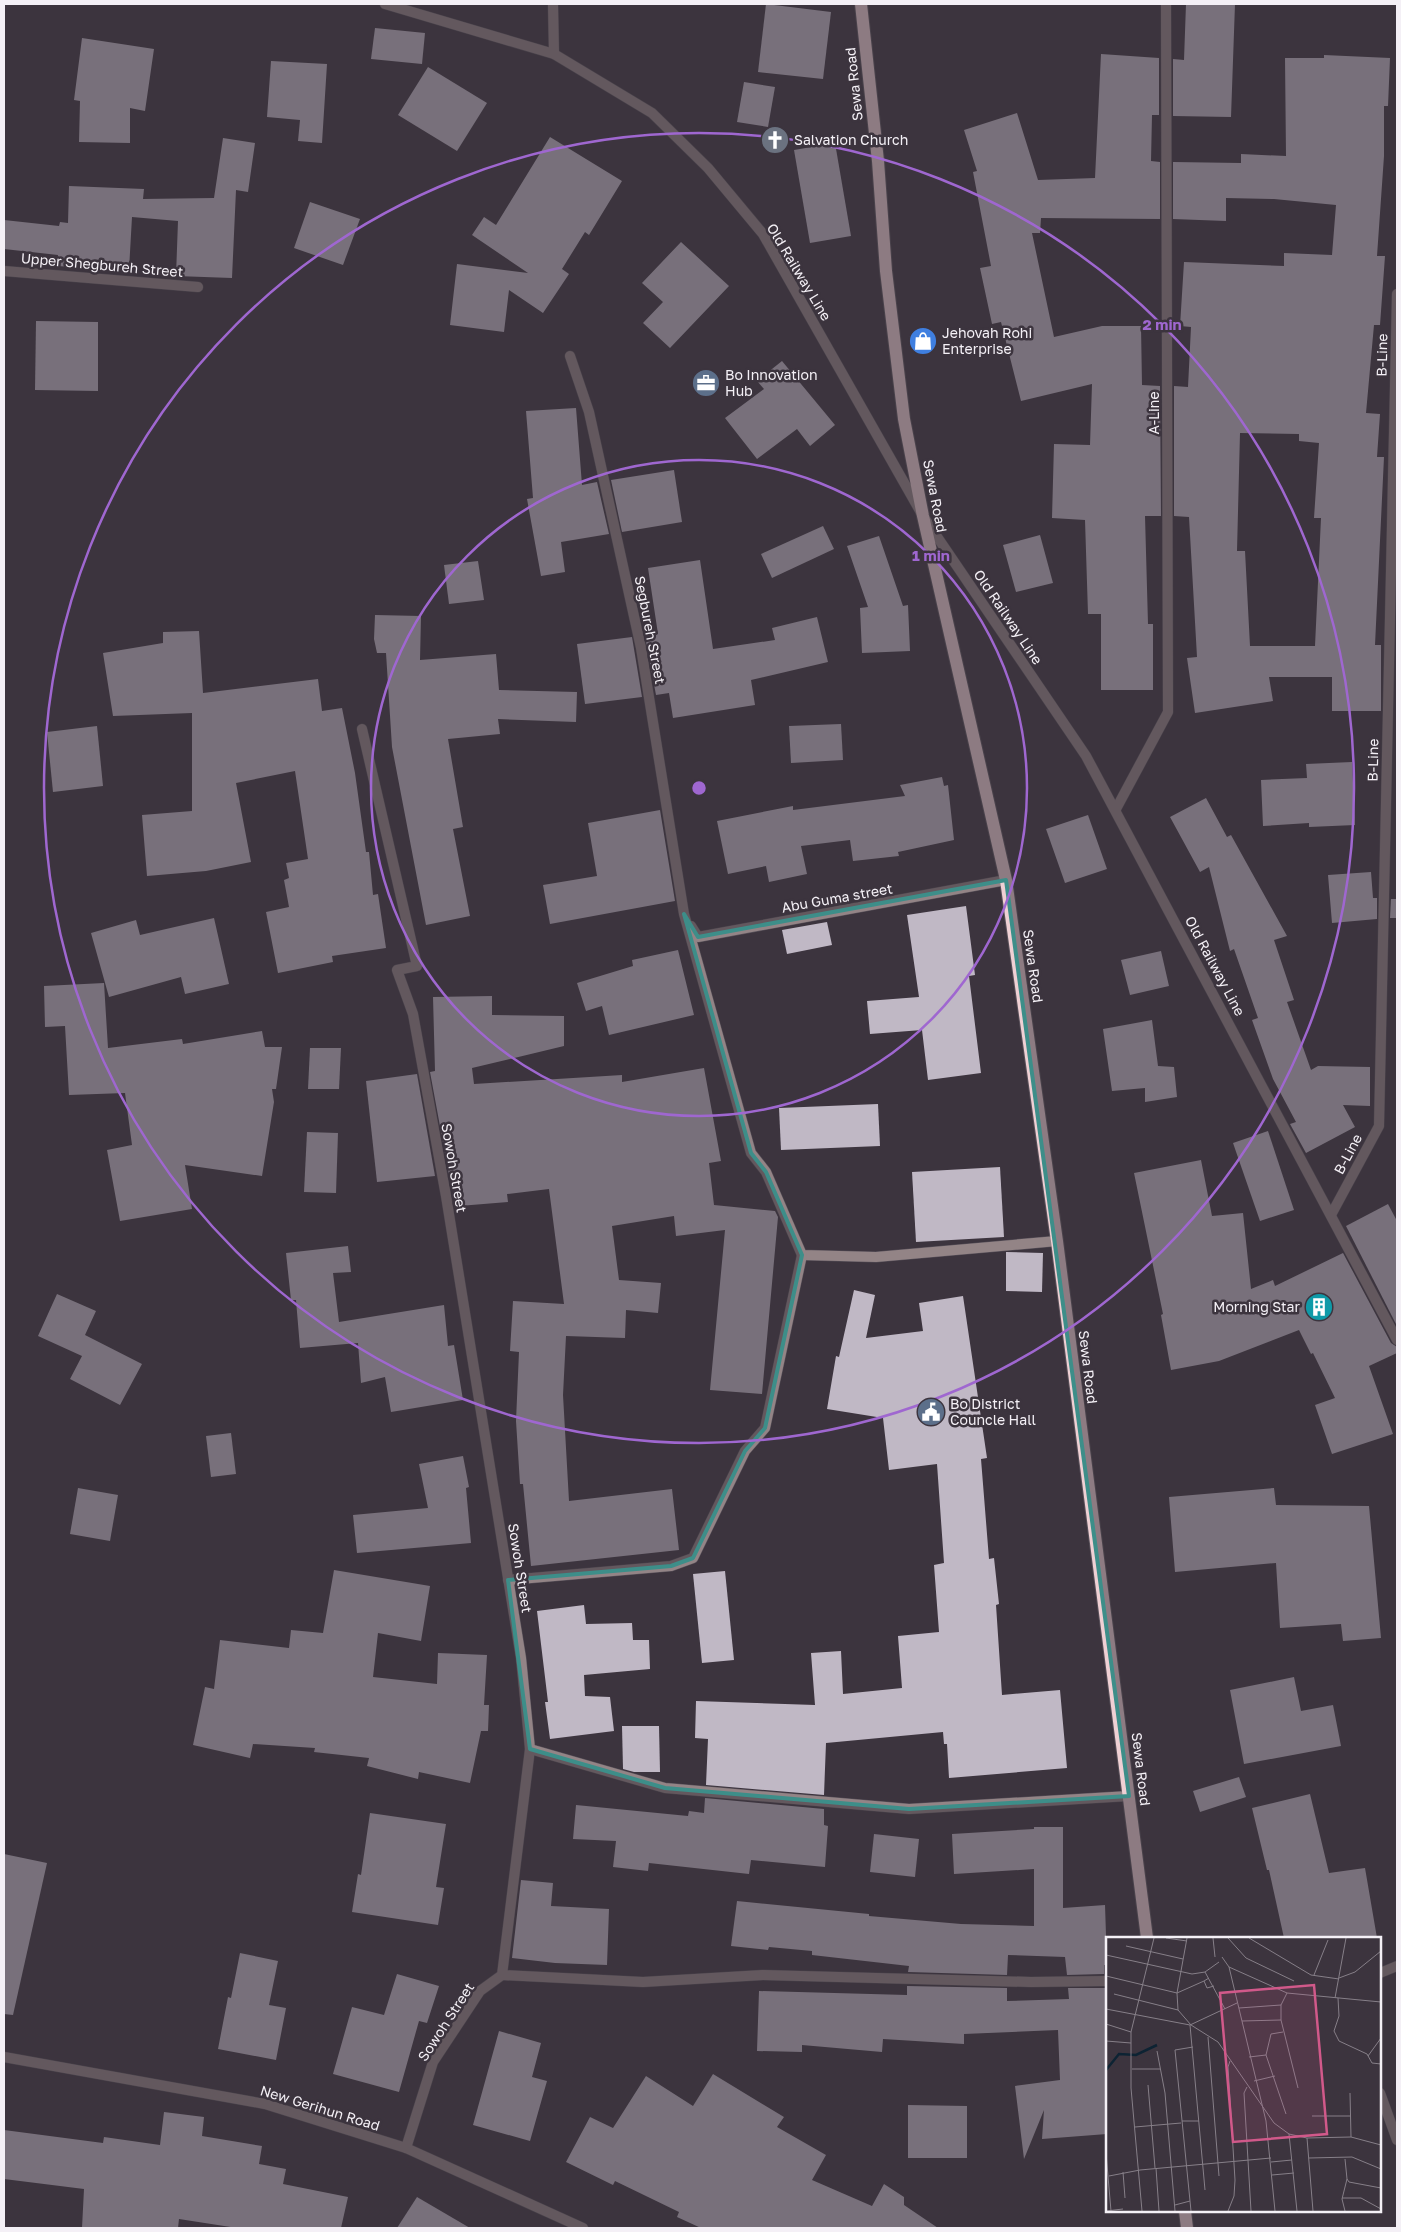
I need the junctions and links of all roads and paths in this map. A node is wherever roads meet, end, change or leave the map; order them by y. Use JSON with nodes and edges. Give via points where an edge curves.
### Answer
{"nodes":[{"id":1,"x":385,"y":4,"type":"edge"},
{"id":2,"x":553,"y":4,"type":"edge"},
{"id":3,"x":861,"y":4,"type":"edge"},
{"id":4,"x":1166,"y":4,"type":"edge"},
{"id":5,"x":554,"y":54,"type":"junction"},
{"id":6,"x":4,"y":271,"type":"edge"},
{"id":7,"x":198,"y":287,"type":"dead end"},
{"id":8,"x":1397,"y":294,"type":"edge"},
{"id":9,"x":570,"y":356,"type":"dead end"},
{"id":10,"x":923,"y":516,"type":"junction"},
{"id":11,"x":362,"y":729,"type":"dead end"},
{"id":12,"x":1116,"y":809,"type":"junction"},
{"id":13,"x":1006,"y":880,"type":"junction"},
{"id":14,"x":684,"y":914,"type":"junction"},
{"id":15,"x":1331,"y":1216,"type":"junction"},
{"id":16,"x":1057,"y":1241,"type":"junction"},
{"id":17,"x":802,"y":1255,"type":"junction"},
{"id":18,"x":1397,"y":1340,"type":"edge"},
{"id":19,"x":508,"y":1580,"type":"junction"},
{"id":20,"x":530,"y":1749,"type":"junction"},
{"id":21,"x":1129,"y":1796,"type":"junction"},
{"id":22,"x":1148,"y":1937,"type":"edge"},
{"id":23,"x":1397,"y":1966,"type":"edge"},
{"id":24,"x":1381,"y":1973,"type":"edge"},
{"id":25,"x":502,"y":1975,"type":"junction"},
{"id":26,"x":1106,"y":1980,"type":"edge"},
{"id":27,"x":4,"y":2058,"type":"edge"},
{"id":28,"x":1381,"y":2096,"type":"edge"},
{"id":29,"x":1397,"y":2140,"type":"edge"},
{"id":30,"x":406,"y":2148,"type":"junction"},
{"id":31,"x":1185,"y":2212,"type":"edge"},
{"id":32,"x":583,"y":2228,"type":"edge"},
{"id":33,"x":1187,"y":2228,"type":"edge"}],
"edges":[{"from":1,"to":5,"type":"street","name":"Old Railway Line"},
{"from":2,"to":5,"type":"street"},
{"from":3,"to":10,"type":"main road","name":"Sewa Road","via":[[886,271],[904,419]]},
{"from":4,"to":12,"type":"street","name":"A-Line","via":[[1168,712]]},
{"from":5,"to":10,"type":"street","name":"Old Railway Line","via":[[652,113],[708,168],[763,234]]},
{"from":6,"to":7,"type":"street","name":"Upper Shegbureh Street"},
{"from":8,"to":15,"type":"street","name":"B-Line","via":[[1379,1126]]},
{"from":9,"to":14,"type":"street","name":"Segbureh Street","via":[[588,412],[641,648]]},
{"from":10,"to":12,"type":"street","name":"Old Railway Line","via":[[1086,756]]},
{"from":10,"to":13,"type":"main road","name":"Sewa Road"},
{"from":11,"to":19,"type":"street","name":"Sowoh Street","via":[[417,966],[397,970],[413,1014]]},
{"from":12,"to":15,"type":"street","name":"Old Railway Line"},
{"from":13,"to":14,"type":"street","name":"Abu Guma street","via":[[698,937]]},
{"from":13,"to":16,"type":"main road","name":"Sewa Road"},
{"from":14,"to":17,"type":"street","name":"Segbureh Street","via":[[751,1153],[766,1172]]},
{"from":15,"to":18,"type":"street","name":"Old Railway Line"},
{"from":16,"to":17,"type":"street","via":[[876,1258]]},
{"from":16,"to":21,"type":"main road","name":"Sewa Road"},
{"from":17,"to":19,"type":"street","via":[[765,1428],[745,1451],[693,1558],[671,1566]]},
{"from":19,"to":20,"type":"street","name":"Sowoh Street","via":[[521,1658]]},
{"from":20,"to":21,"type":"street","via":[[665,1788],[899,1808]]},
{"from":20,"to":25,"type":"street","name":"Sowoh Street"},
{"from":21,"to":22,"type":"main road","name":"Sewa Road"},
{"from":23,"to":24,"type":"street"},
{"from":25,"to":26,"type":"street","via":[[643,1982],[763,1975],[1032,1982]]},
{"from":25,"to":30,"type":"street","name":"Sowoh Street","via":[[480,1991],[433,2062]]},
{"from":27,"to":30,"type":"street","name":"New Gerihun Road","via":[[266,2104]]},
{"from":28,"to":29,"type":"street"},
{"from":30,"to":32,"type":"street","name":"New Gerihun Road"},
{"from":31,"to":33,"type":"main road"}]}
